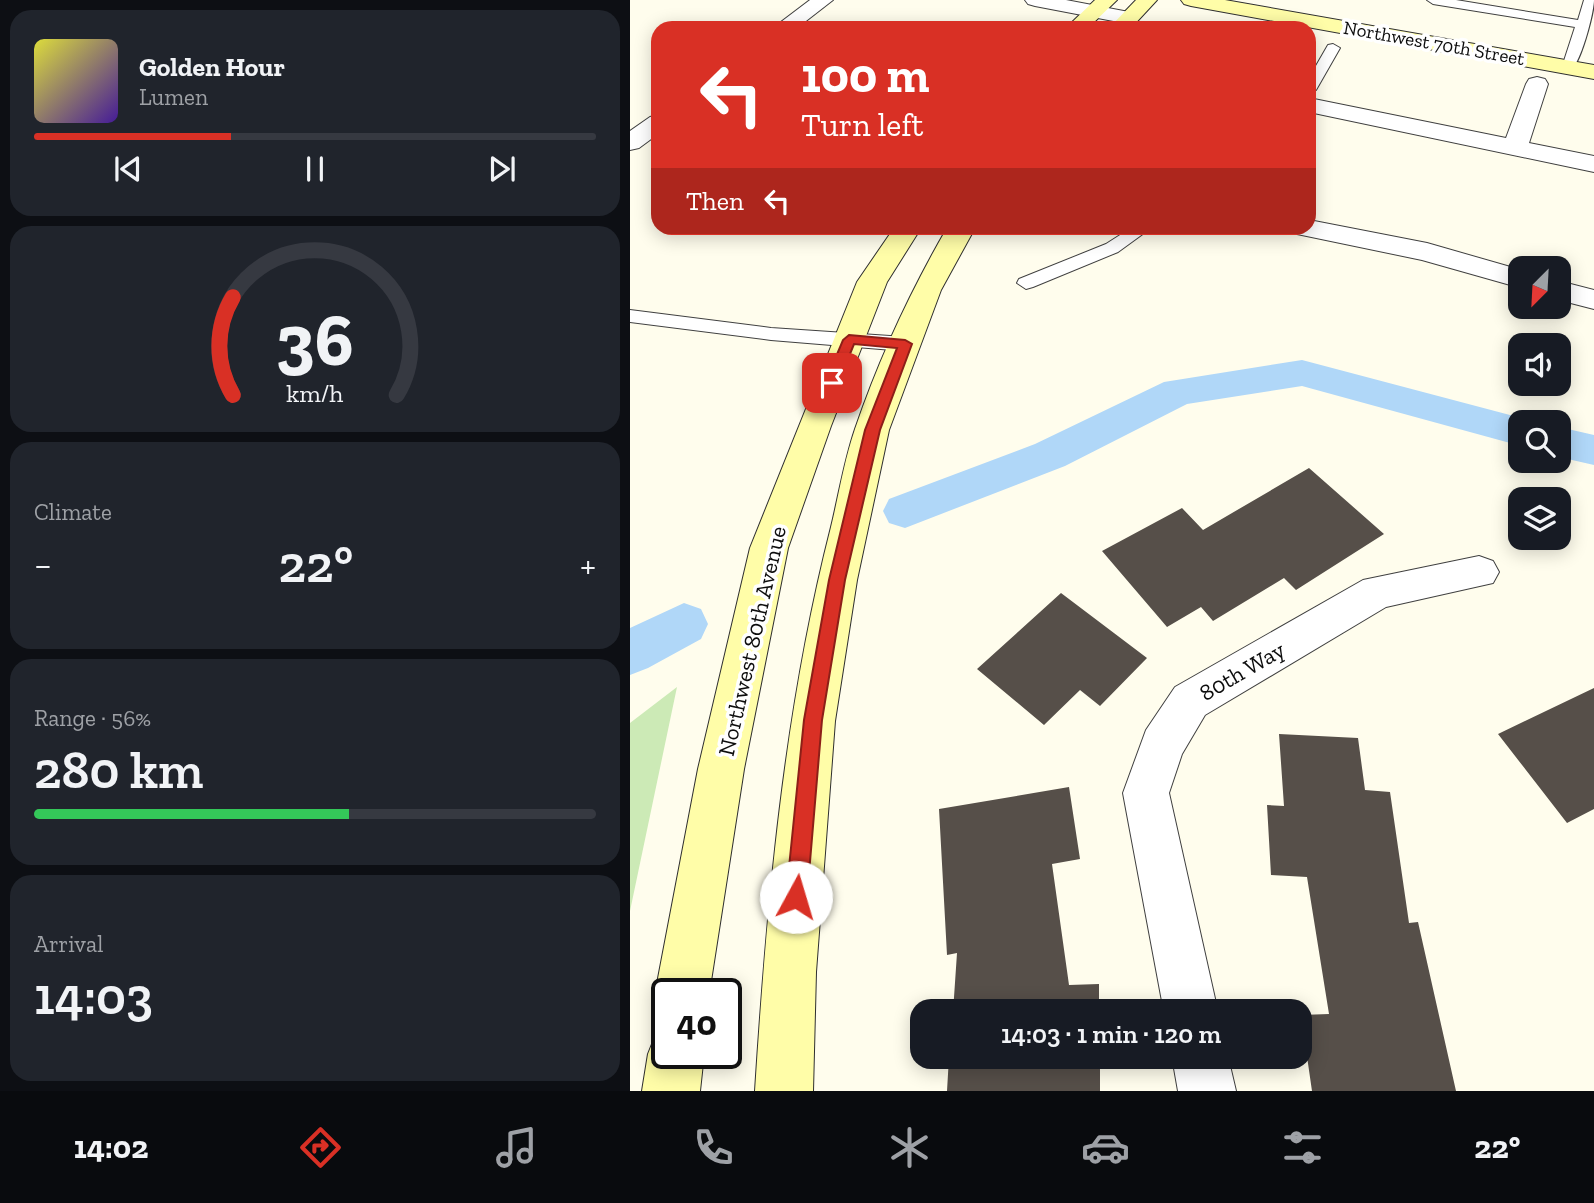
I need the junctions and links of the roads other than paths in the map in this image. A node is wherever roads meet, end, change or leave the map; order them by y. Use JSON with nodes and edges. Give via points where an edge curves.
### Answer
{"nodes":[{"id":1,"x":823,"y":0,"type":"edge"},
{"id":2,"x":1035,"y":0,"type":"edge"},
{"id":3,"x":1147,"y":0,"type":"edge"},
{"id":4,"x":1191,"y":0,"type":"edge"},
{"id":5,"x":1282,"y":0,"type":"edge"},
{"id":6,"x":1433,"y":0,"type":"edge"},
{"id":7,"x":1590,"y":0,"type":"edge"},
{"id":8,"x":1101,"y":6,"type":"edge"},
{"id":9,"x":793,"y":21,"type":"edge"},
{"id":10,"x":1084,"y":21,"type":"edge"},
{"id":11,"x":1121,"y":21,"type":"edge"},
{"id":12,"x":1126,"y":21,"type":"edge"},
{"id":13,"x":1585,"y":25,"type":"junction"},
{"id":14,"x":1333,"y":48,"type":"dead end"},
{"id":15,"x":1594,"y":53,"type":"edge"},
{"id":16,"x":1571,"y":58,"type":"junction"},
{"id":17,"x":1594,"y":72,"type":"edge"},
{"id":18,"x":1316,"y":78,"type":"edge"},
{"id":19,"x":1537,"y":84,"type":"dead end"},
{"id":20,"x":1316,"y":106,"type":"edge"},
{"id":21,"x":651,"y":128,"type":"edge"},
{"id":22,"x":630,"y":146,"type":"edge"},
{"id":23,"x":1515,"y":148,"type":"junction"},
{"id":24,"x":651,"y":149,"type":"edge"},
{"id":25,"x":1594,"y":164,"type":"edge"},
{"id":26,"x":1316,"y":230,"type":"edge"},
{"id":27,"x":902,"y":235,"type":"edge"},
{"id":28,"x":957,"y":235,"type":"edge"},
{"id":29,"x":1132,"y":235,"type":"edge"},
{"id":30,"x":1508,"y":275,"type":"edge"},
{"id":31,"x":1026,"y":283,"type":"dead end"},
{"id":32,"x":1572,"y":294,"type":"edge"},
{"id":33,"x":1594,"y":300,"type":"edge"},
{"id":34,"x":630,"y":317,"type":"edge"},
{"id":35,"x":849,"y":340,"type":"junction"},
{"id":36,"x":905,"y":344,"type":"junction"},
{"id":37,"x":1479,"y":572,"type":"dead end"},
{"id":38,"x":685,"y":978,"type":"edge"},
{"id":39,"x":1188,"y":999,"type":"edge"},
{"id":40,"x":674,"y":1069,"type":"edge"},
{"id":41,"x":1202,"y":1069,"type":"edge"},
{"id":42,"x":671,"y":1091,"type":"edge"},
{"id":43,"x":784,"y":1091,"type":"edge"},
{"id":44,"x":1207,"y":1091,"type":"edge"}],
"edges":[{"from":1,"to":9,"type":"street"},
{"from":2,"to":8,"type":"street"},
{"from":3,"to":12,"type":"street"},
{"from":4,"to":16,"type":"street","name":"Northwest 70th Street"},
{"from":5,"to":16,"type":"street","name":"Northwest 70th Street"},
{"from":6,"to":13,"type":"lane"},
{"from":7,"to":13,"type":"lane"},
{"from":8,"to":10,"type":"street"},
{"from":8,"to":11,"type":"street"},
{"from":13,"to":16,"type":"lane"},
{"from":14,"to":18,"type":"lane"},
{"from":15,"to":16,"type":"street","name":"Northwest 70th Street"},
{"from":16,"to":17,"type":"street","name":"Northwest 70th Street"},
{"from":19,"to":23,"type":"street"},
{"from":20,"to":23,"type":"street"},
{"from":21,"to":22,"type":"street"},
{"from":22,"to":24,"type":"street"},
{"from":23,"to":25,"type":"street"},
{"from":26,"to":30,"type":"street","via":[[1427,252]]},
{"from":27,"to":35,"type":"street","name":"Northwest 80th Avenue","via":[[872,282]]},
{"from":28,"to":36,"type":"street","via":[[926,290]]},
{"from":29,"to":31,"type":"lane","via":[[1112,248]]},
{"from":32,"to":33,"type":"street"},
{"from":34,"to":35,"type":"lane"},
{"from":35,"to":36,"type":"lane"},
{"from":35,"to":38,"type":"street","name":"Northwest 80th Avenue","via":[[769,548],[721,769]]},
{"from":36,"to":43,"type":"street","via":[[872,430],[837,580],[813,720],[789,972]]},
{"from":37,"to":39,"type":"street","name":"80th Way","via":[[1377,592],[1190,701],[1162,745],[1146,793]]},
{"from":40,"to":42,"type":"street"},
{"from":41,"to":44,"type":"street"}]}
